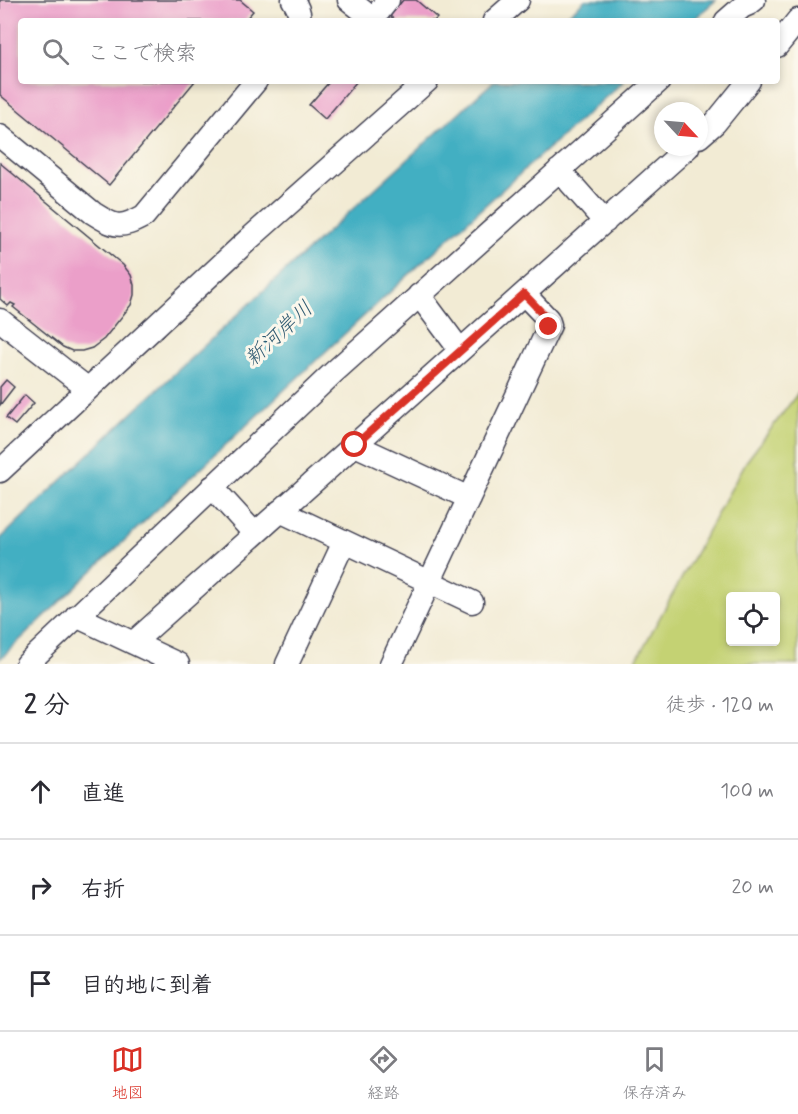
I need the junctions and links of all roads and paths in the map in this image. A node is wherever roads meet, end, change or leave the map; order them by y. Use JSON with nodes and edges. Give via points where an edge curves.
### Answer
{"nodes":[{"id":1,"x":293,"y":0,"type":"edge"},
{"id":2,"x":349,"y":0,"type":"edge"},
{"id":3,"x":388,"y":0,"type":"edge"},
{"id":4,"x":518,"y":0,"type":"edge"},
{"id":5,"x":754,"y":0,"type":"edge"},
{"id":6,"x":300,"y":18,"type":"edge"},
{"id":7,"x":371,"y":18,"type":"edge"},
{"id":8,"x":374,"y":18,"type":"edge"},
{"id":9,"x":497,"y":18,"type":"edge"},
{"id":10,"x":729,"y":18,"type":"edge"},
{"id":11,"x":798,"y":20,"type":"edge"},
{"id":12,"x":780,"y":42,"type":"edge"},
{"id":13,"x":254,"y":84,"type":"edge"},
{"id":14,"x":424,"y":84,"type":"edge"},
{"id":15,"x":655,"y":84,"type":"edge"},
{"id":16,"x":747,"y":84,"type":"edge"},
{"id":17,"x":708,"y":129,"type":"edge"},
{"id":18,"x":0,"y":136,"type":"edge"},
{"id":19,"x":678,"y":156,"type":"edge"},
{"id":20,"x":559,"y":170,"type":"junction"},
{"id":21,"x":605,"y":222,"type":"junction"},
{"id":22,"x":524,"y":294,"type":"junction"},
{"id":23,"x":419,"y":295,"type":"junction"},
{"id":24,"x":0,"y":320,"type":"edge"},
{"id":25,"x":460,"y":351,"type":"junction"},
{"id":26,"x":88,"y":389,"type":"junction"},
{"id":27,"x":355,"y":445,"type":"junction"},
{"id":28,"x":21,"y":452,"type":"junction"},
{"id":29,"x":0,"y":471,"type":"edge"},
{"id":30,"x":0,"y":479,"type":"edge"},
{"id":31,"x":212,"y":487,"type":"junction"},
{"id":32,"x":469,"y":498,"type":"junction"},
{"id":33,"x":280,"y":511,"type":"junction"},
{"id":34,"x":255,"y":534,"type":"junction"},
{"id":35,"x":344,"y":542,"type":"junction"},
{"id":36,"x":430,"y":582,"type":"junction"},
{"id":37,"x":472,"y":602,"type":"dead end"},
{"id":38,"x":76,"y":616,"type":"junction"},
{"id":39,"x":133,"y":643,"type":"junction"},
{"id":40,"x":27,"y":664,"type":"edge"},
{"id":41,"x":178,"y":664,"type":"edge"},
{"id":42,"x":287,"y":664,"type":"edge"},
{"id":43,"x":391,"y":664,"type":"edge"}],
"edges":[{"from":1,"to":6,"type":"street"},
{"from":2,"to":7,"type":"street"},
{"from":3,"to":8,"type":"street"},
{"from":4,"to":9,"type":"street"},
{"from":5,"to":10,"type":"street"},
{"from":11,"to":12,"type":"street"},
{"from":13,"to":18,"type":"street","via":[[144,216],[130,224],[117,225],[93,213]]},
{"from":14,"to":26,"type":"street"},
{"from":15,"to":20,"type":"street"},
{"from":16,"to":17,"type":"street"},
{"from":19,"to":21,"type":"street"},
{"from":20,"to":21,"type":"street"},
{"from":20,"to":23,"type":"street"},
{"from":21,"to":22,"type":"street"},
{"from":22,"to":25,"type":"street"},
{"from":22,"to":32,"type":"street","via":[[550,325]]},
{"from":23,"to":25,"type":"street"},
{"from":23,"to":31,"type":"street"},
{"from":24,"to":26,"type":"street"},
{"from":25,"to":27,"type":"street"},
{"from":26,"to":28,"type":"street"},
{"from":27,"to":32,"type":"street"},
{"from":27,"to":33,"type":"street"},
{"from":28,"to":29,"type":"street"},
{"from":28,"to":30,"type":"street"},
{"from":31,"to":34,"type":"street"},
{"from":31,"to":38,"type":"street"},
{"from":32,"to":36,"type":"street"},
{"from":33,"to":34,"type":"street"},
{"from":33,"to":35,"type":"street"},
{"from":34,"to":39,"type":"street"},
{"from":35,"to":36,"type":"street"},
{"from":35,"to":42,"type":"street"},
{"from":36,"to":37,"type":"street"},
{"from":36,"to":43,"type":"street"},
{"from":38,"to":39,"type":"street"},
{"from":38,"to":40,"type":"street"},
{"from":39,"to":41,"type":"street"}]}
